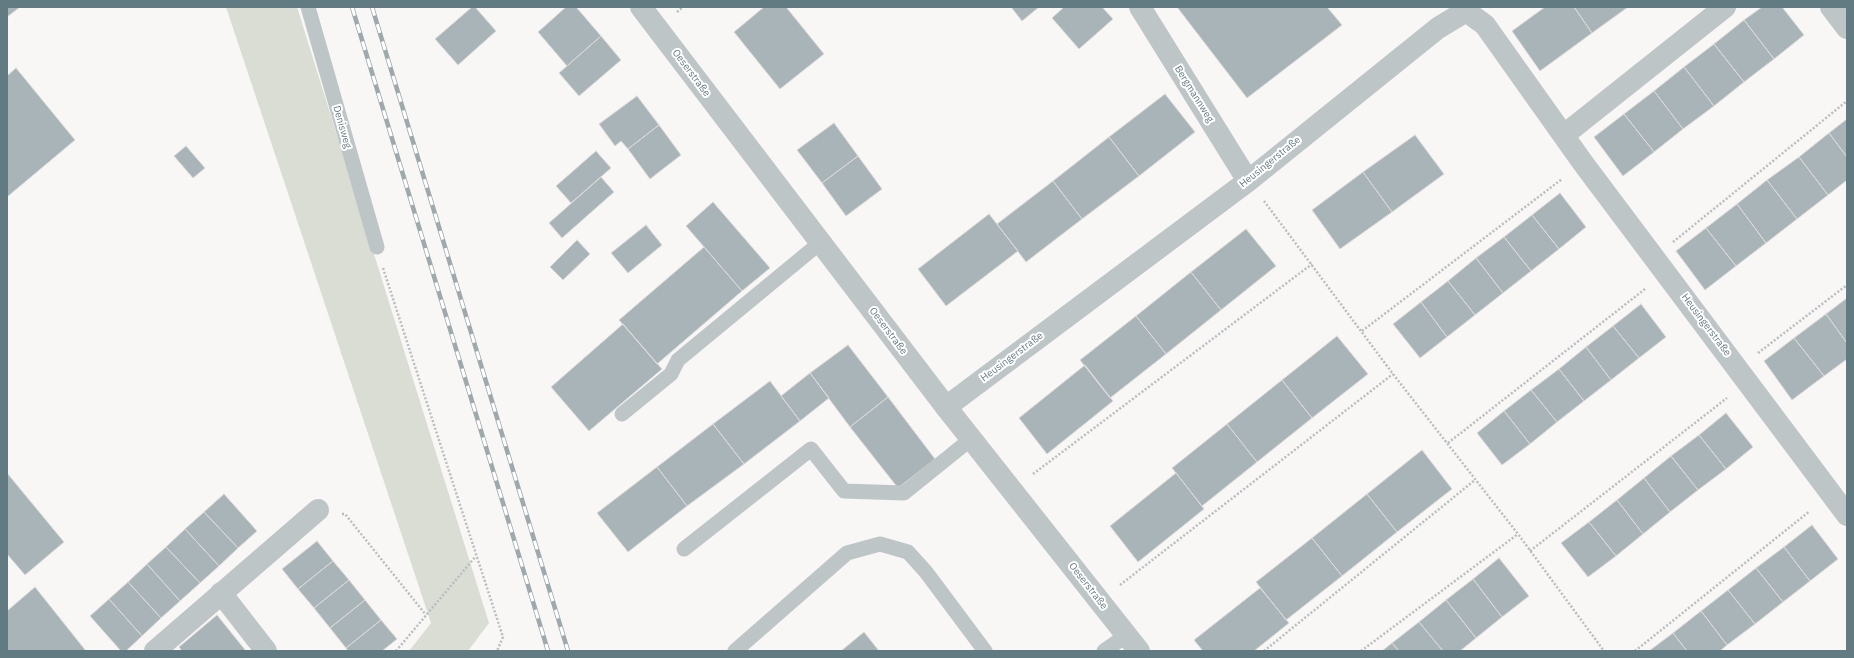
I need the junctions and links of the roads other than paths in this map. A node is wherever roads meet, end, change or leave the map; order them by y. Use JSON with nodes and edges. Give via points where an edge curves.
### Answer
{"nodes":[{"id":1,"x":308,"y":7,"type":"edge"},
{"id":2,"x":641,"y":7,"type":"edge"},
{"id":3,"x":1140,"y":7,"type":"edge"},
{"id":4,"x":1726,"y":7,"type":"edge"},
{"id":5,"x":1831,"y":7,"type":"edge"},
{"id":6,"x":1847,"y":28,"type":"edge"},
{"id":7,"x":1564,"y":135,"type":"junction"},
{"id":8,"x":1248,"y":180,"type":"junction"},
{"id":9,"x":821,"y":242,"type":"junction"},
{"id":10,"x":377,"y":247,"type":"road end"},
{"id":11,"x":946,"y":407,"type":"junction"},
{"id":12,"x":622,"y":414,"type":"dead end"},
{"id":13,"x":972,"y":439,"type":"junction"},
{"id":14,"x":318,"y":510,"type":"road end"},
{"id":15,"x":1847,"y":515,"type":"edge"},
{"id":16,"x":684,"y":549,"type":"dead end"},
{"id":17,"x":221,"y":593,"type":"junction"},
{"id":18,"x":1133,"y":643,"type":"edge"},
{"id":19,"x":155,"y":651,"type":"edge"},
{"id":20,"x":266,"y":651,"type":"edge"},
{"id":21,"x":735,"y":651,"type":"edge"},
{"id":22,"x":985,"y":651,"type":"edge"},
{"id":23,"x":1104,"y":651,"type":"edge"}],
"edges":[{"from":1,"to":10,"type":"lane","name":"Denisweg"},
{"from":2,"to":9,"type":"street","name":"Oeserstraße"},
{"from":3,"to":8,"type":"street","name":"Bergmannweg"},
{"from":4,"to":7,"type":"street"},
{"from":5,"to":6,"type":"street"},
{"from":7,"to":8,"type":"street","name":"Heusingerstraße","via":[[1485,25],[1466,11],[1438,28]]},
{"from":7,"to":15,"type":"street","name":"Heusingerstraße"},
{"from":8,"to":11,"type":"street","name":"Heusingerstraße"},
{"from":9,"to":11,"type":"street","name":"Oeserstraße"},
{"from":9,"to":12,"type":"lane","via":[[678,360],[671,374]]},
{"from":11,"to":13,"type":"street","name":"Oeserstraße"},
{"from":13,"to":16,"type":"lane","via":[[904,493],[844,491],[811,448]]},
{"from":13,"to":18,"type":"street","name":"Oeserstraße"},
{"from":14,"to":17,"type":"street"},
{"from":17,"to":19,"type":"street"},
{"from":17,"to":20,"type":"street"},
{"from":18,"to":23,"type":"lane"},
{"from":21,"to":22,"type":"lane","via":[[847,553],[880,544],[908,552]]}]}
